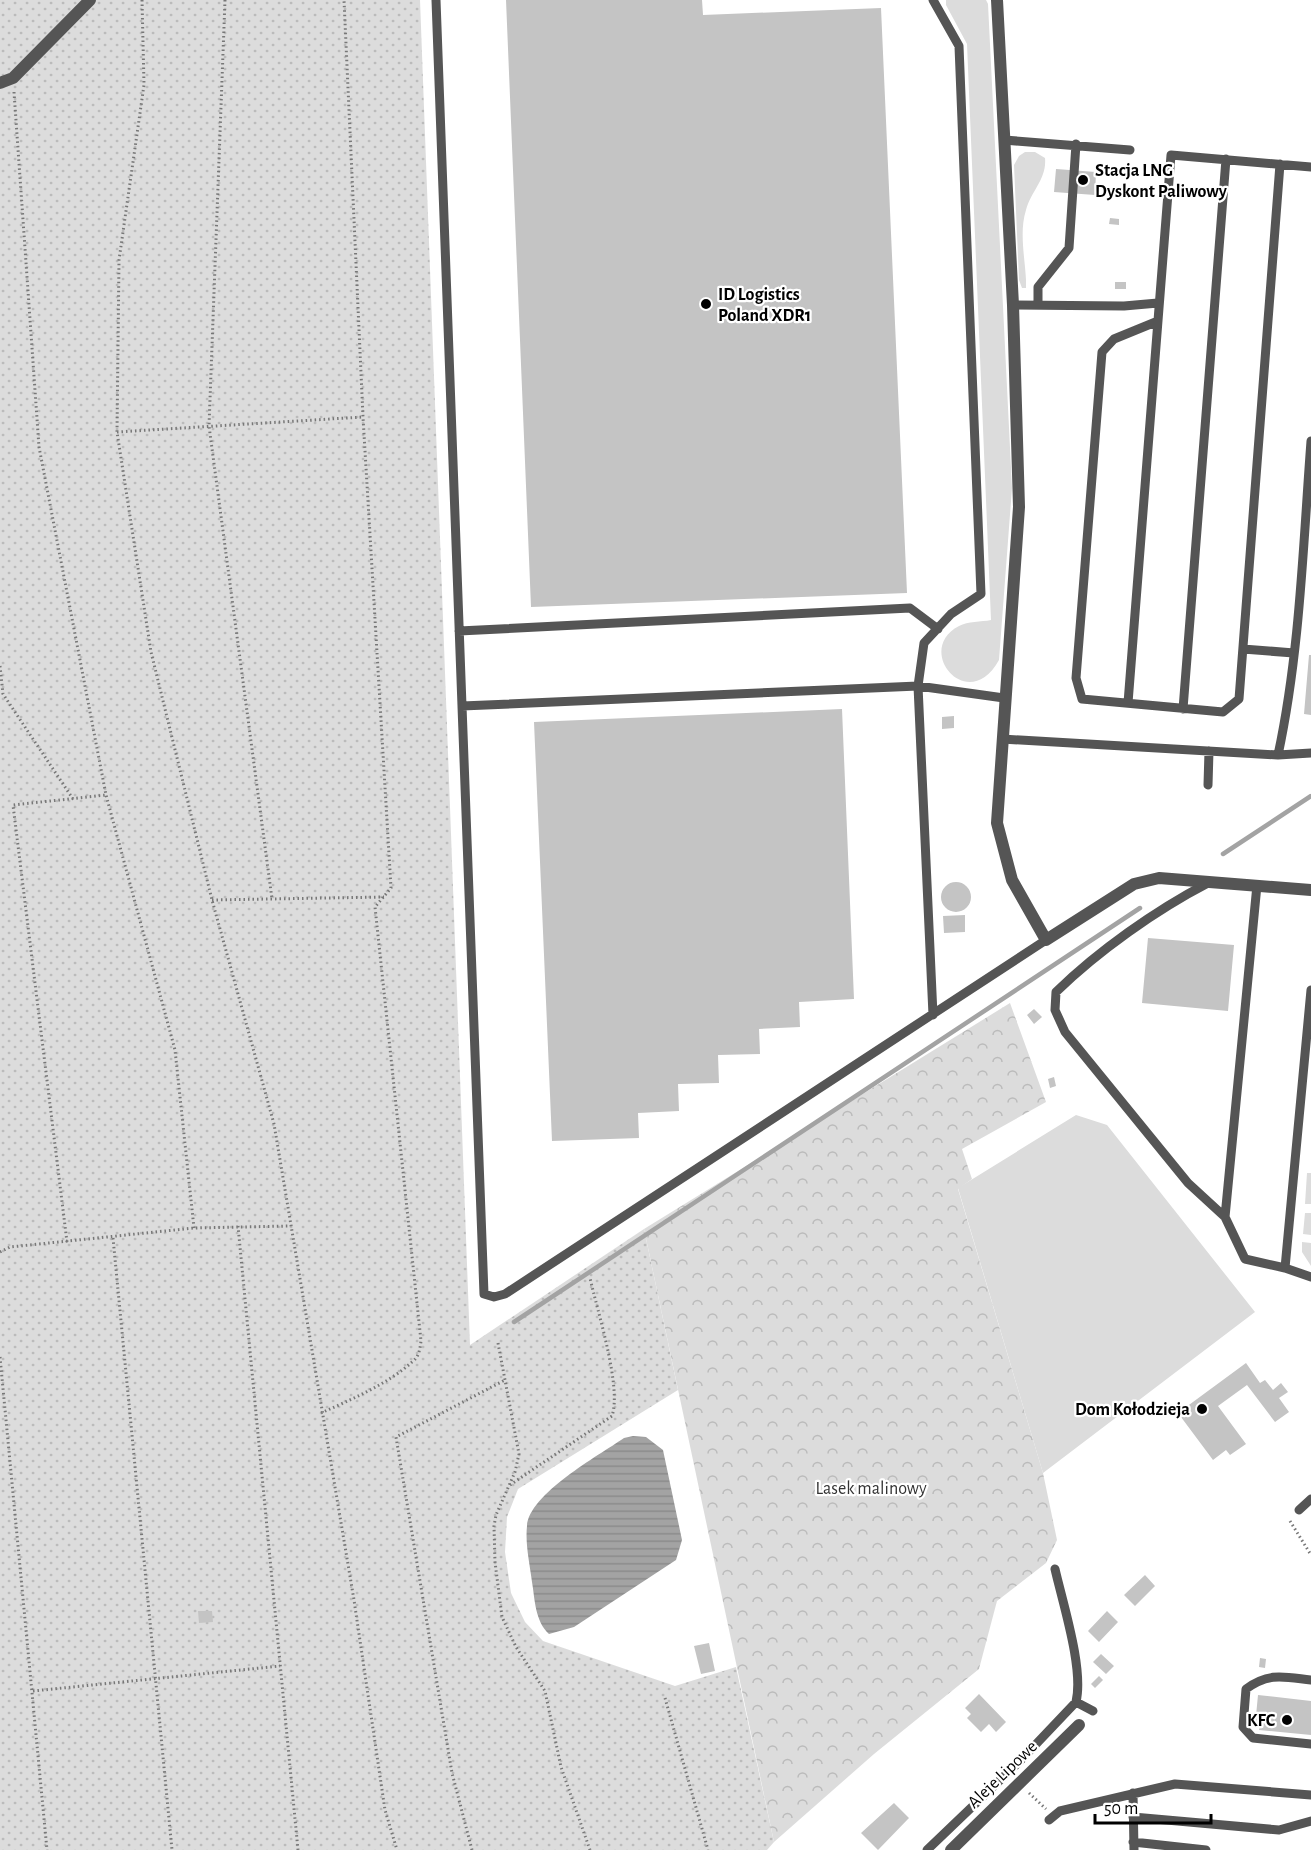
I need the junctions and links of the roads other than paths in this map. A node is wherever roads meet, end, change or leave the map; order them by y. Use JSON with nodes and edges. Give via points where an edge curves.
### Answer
{"nodes":[{"id":1,"x":90,"y":0,"type":"edge"},
{"id":2,"x":436,"y":0,"type":"edge"},
{"id":3,"x":933,"y":0,"type":"edge"},
{"id":4,"x":997,"y":0,"type":"edge"},
{"id":5,"x":0,"y":83,"type":"edge"},
{"id":6,"x":1004,"y":140,"type":"junction"},
{"id":7,"x":1076,"y":144,"type":"junction"},
{"id":8,"x":1130,"y":150,"type":"dead end"},
{"id":9,"x":1226,"y":159,"type":"junction"},
{"id":10,"x":1280,"y":164,"type":"junction"},
{"id":11,"x":1311,"y":167,"type":"edge"},
{"id":12,"x":1158,"y":303,"type":"junction"},
{"id":13,"x":1038,"y":304,"type":"junction"},
{"id":14,"x":1013,"y":305,"type":"junction"},
{"id":15,"x":1158,"y":321,"type":"junction"},
{"id":16,"x":1311,"y":441,"type":"edge"},
{"id":17,"x":938,"y":629,"type":"junction"},
{"id":18,"x":459,"y":631,"type":"junction"},
{"id":19,"x":1243,"y":649,"type":"junction"},
{"id":20,"x":1294,"y":653,"type":"junction"},
{"id":21,"x":918,"y":686,"type":"junction"},
{"id":22,"x":1004,"y":698,"type":"junction"},
{"id":23,"x":1128,"y":704,"type":"junction"},
{"id":24,"x":462,"y":706,"type":"junction"},
{"id":25,"x":1183,"y":709,"type":"junction"},
{"id":26,"x":1002,"y":739,"type":"junction"},
{"id":27,"x":1209,"y":751,"type":"junction"},
{"id":28,"x":1311,"y":753,"type":"edge"},
{"id":29,"x":1278,"y":755,"type":"junction"},
{"id":30,"x":1208,"y":785,"type":"dead end"},
{"id":31,"x":1208,"y":882,"type":"junction"},
{"id":32,"x":1257,"y":885,"type":"junction"},
{"id":33,"x":1311,"y":890,"type":"edge"},
{"id":34,"x":1046,"y":940,"type":"junction"},
{"id":35,"x":1311,"y":990,"type":"edge"},
{"id":36,"x":933,"y":1015,"type":"junction"},
{"id":37,"x":1309,"y":1035,"type":"edge"},
{"id":38,"x":1225,"y":1217,"type":"junction"},
{"id":39,"x":1285,"y":1268,"type":"junction"},
{"id":40,"x":1311,"y":1278,"type":"edge"},
{"id":41,"x":1311,"y":1499,"type":"edge"},
{"id":42,"x":1299,"y":1510,"type":"dead end"},
{"id":43,"x":1055,"y":1569,"type":"dead end"},
{"id":44,"x":1311,"y":1680,"type":"edge"},
{"id":45,"x":1076,"y":1702,"type":"junction"},
{"id":46,"x":1093,"y":1711,"type":"dead end"},
{"id":47,"x":1079,"y":1725,"type":"dead end"},
{"id":48,"x":1311,"y":1744,"type":"edge"},
{"id":49,"x":1133,"y":1793,"type":"junction"},
{"id":50,"x":1311,"y":1796,"type":"edge"},
{"id":51,"x":1133,"y":1817,"type":"junction"},
{"id":52,"x":1052,"y":1818,"type":"road end"},
{"id":53,"x":1311,"y":1821,"type":"edge"},
{"id":54,"x":1134,"y":1846,"type":"edge"},
{"id":55,"x":927,"y":1850,"type":"edge"},
{"id":56,"x":951,"y":1850,"type":"edge"},
{"id":57,"x":1206,"y":1850,"type":"edge"}],
"edges":[{"from":1,"to":5,"type":"street","via":[[13,78]]},
{"from":2,"to":18,"type":"lane"},
{"from":3,"to":17,"type":"lane","via":[[959,46],[981,594],[951,614]]},
{"from":4,"to":6,"type":"street"},
{"from":6,"to":7,"type":"lane"},
{"from":6,"to":14,"type":"street"},
{"from":7,"to":8,"type":"lane"},
{"from":7,"to":13,"type":"lane","via":[[1069,248],[1038,287]]},
{"from":9,"to":10,"type":"lane"},
{"from":9,"to":12,"type":"lane","via":[[1171,155]]},
{"from":9,"to":25,"type":"lane"},
{"from":10,"to":11,"type":"lane"},
{"from":10,"to":19,"type":"lane"},
{"from":12,"to":13,"type":"lane"},
{"from":12,"to":15,"type":"lane"},
{"from":13,"to":14,"type":"lane"},
{"from":14,"to":22,"type":"street","via":[[1020,507]]},
{"from":15,"to":23,"type":"lane"},
{"from":15,"to":23,"type":"lane","via":[[1114,339],[1102,352],[1076,678],[1082,699]]},
{"from":16,"to":20,"type":"lane"},
{"from":17,"to":18,"type":"lane","via":[[910,608]]},
{"from":17,"to":21,"type":"lane","via":[[924,643]]},
{"from":18,"to":24,"type":"lane"},
{"from":19,"to":20,"type":"lane"},
{"from":19,"to":25,"type":"lane","via":[[1239,699],[1223,712]]},
{"from":20,"to":29,"type":"lane"},
{"from":21,"to":22,"type":"lane"},
{"from":21,"to":24,"type":"lane"},
{"from":21,"to":36,"type":"lane"},
{"from":22,"to":26,"type":"street"},
{"from":23,"to":25,"type":"lane"},
{"from":24,"to":36,"type":"lane","via":[[484,1294],[505,1294]]},
{"from":26,"to":27,"type":"lane"},
{"from":26,"to":34,"type":"street","via":[[997,823],[1012,880]]},
{"from":27,"to":29,"type":"lane"},
{"from":27,"to":30,"type":"lane"},
{"from":28,"to":29,"type":"lane"},
{"from":31,"to":32,"type":"street"},
{"from":31,"to":34,"type":"street","via":[[1159,878],[1134,884]]},
{"from":31,"to":38,"type":"lane","via":[[1179,897],[1077,972],[1056,992],[1055,1010],[1065,1032],[1188,1183]]},
{"from":32,"to":33,"type":"street"},
{"from":32,"to":38,"type":"lane"},
{"from":34,"to":36,"type":"lane"},
{"from":35,"to":37,"type":"lane"},
{"from":37,"to":39,"type":"lane"},
{"from":38,"to":39,"type":"lane","via":[[1245,1258]]},
{"from":39,"to":40,"type":"lane"},
{"from":41,"to":42,"type":"lane"},
{"from":43,"to":45,"type":"lane","via":[[1076,1664]]},
{"from":44,"to":48,"type":"lane","via":[[1261,1678],[1246,1689],[1243,1727],[1253,1738]]},
{"from":45,"to":46,"type":"lane"},
{"from":45,"to":55,"type":"lane"},
{"from":47,"to":56,"type":"street","name":"Aleje Lipowe"},
{"from":49,"to":50,"type":"lane","via":[[1175,1784]]},
{"from":49,"to":51,"type":"lane"},
{"from":49,"to":52,"type":"lane","via":[[1060,1811]]},
{"from":51,"to":53,"type":"lane","via":[[1279,1830]]},
{"from":51,"to":54,"type":"lane"},
{"from":54,"to":57,"type":"lane"}]}
